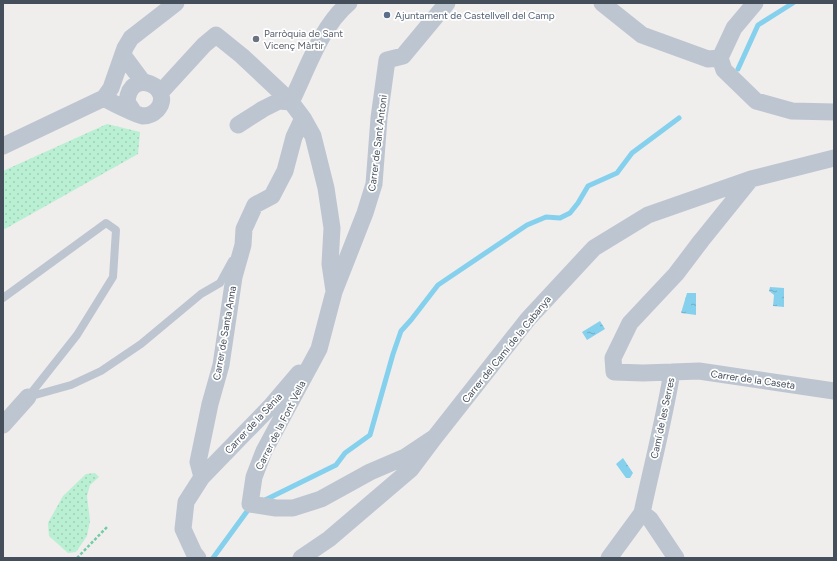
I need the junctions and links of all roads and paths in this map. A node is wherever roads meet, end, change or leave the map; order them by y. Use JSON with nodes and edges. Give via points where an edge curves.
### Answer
{"nodes":[{"id":1,"x":176,"y":3,"type":"edge"},
{"id":2,"x":447,"y":3,"type":"edge"},
{"id":3,"x":602,"y":3,"type":"edge"},
{"id":4,"x":755,"y":3,"type":"edge"},
{"id":5,"x":344,"y":5,"type":"edge"},
{"id":6,"x":124,"y":52,"type":"junction"},
{"id":7,"x":720,"y":58,"type":"junction"},
{"id":8,"x":143,"y":82,"type":"junction"},
{"id":9,"x":160,"y":94,"type":"junction"},
{"id":10,"x":104,"y":98,"type":"junction"},
{"id":11,"x":292,"y":102,"type":"junction"},
{"id":12,"x":133,"y":111,"type":"junction"},
{"id":13,"x":834,"y":112,"type":"edge"},
{"id":14,"x":303,"y":118,"type":"junction"},
{"id":15,"x":238,"y":125,"type":"dead end"},
{"id":16,"x":3,"y":146,"type":"edge"},
{"id":17,"x":834,"y":158,"type":"edge"},
{"id":18,"x":752,"y":179,"type":"junction"},
{"id":19,"x":244,"y":235,"type":"junction"},
{"id":20,"x":334,"y":292,"type":"junction"},
{"id":21,"x":3,"y":298,"type":"edge"},
{"id":22,"x":319,"y":349,"type":"junction"},
{"id":23,"x":672,"y":372,"type":"junction"},
{"id":24,"x":834,"y":391,"type":"edge"},
{"id":25,"x":28,"y":397,"type":"junction"},
{"id":26,"x":3,"y":425,"type":"edge"},
{"id":27,"x":434,"y":437,"type":"junction"},
{"id":28,"x":202,"y":477,"type":"junction"},
{"id":29,"x":642,"y":513,"type":"junction"},
{"id":30,"x":108,"y":526,"type":"dead end"},
{"id":31,"x":77,"y":558,"type":"edge"},
{"id":32,"x":198,"y":558,"type":"edge"},
{"id":33,"x":301,"y":558,"type":"edge"},
{"id":34,"x":609,"y":558,"type":"edge"},
{"id":35,"x":676,"y":558,"type":"edge"}],
"edges":[{"from":1,"to":6,"type":"street","via":[[131,38]]},
{"from":2,"to":20,"type":"street","name":"Carrer de Sant Antoni","via":[[403,56],[387,60],[374,184]]},
{"from":3,"to":7,"type":"street","via":[[642,35],[708,59]]},
{"from":4,"to":7,"type":"street","via":[[734,28]]},
{"from":5,"to":11,"type":"street","via":[[324,33]]},
{"from":6,"to":8,"type":"street"},
{"from":6,"to":10,"type":"street","via":[[111,88]]},
{"from":7,"to":13,"type":"street","via":[[724,70],[756,100],[792,111]]},
{"from":8,"to":9,"type":"street","via":[[154,85]]},
{"from":8,"to":12,"type":"street","via":[[133,86],[128,96],[127,102]]},
{"from":9,"to":11,"type":"street","via":[[216,35]]},
{"from":9,"to":12,"type":"street","via":[[160,104],[154,113],[143,116]]},
{"from":10,"to":12,"type":"street"},
{"from":10,"to":16,"type":"street"},
{"from":11,"to":14,"type":"street"},
{"from":11,"to":15,"type":"street","via":[[279,102]]},
{"from":14,"to":19,"type":"street","name":"Carrer de Santa Anna","via":[[294,137],[285,171],[272,196],[255,205],[244,229]]},
{"from":14,"to":20,"type":"street","via":[[313,136],[326,188],[332,228],[330,264]]},
{"from":17,"to":18,"type":"street","name":"Carrer del Camí de la Cabanya"},
{"from":18,"to":23,"type":"street","name":"Camí de les Serres","via":[[676,274],[630,323],[613,358],[614,372]]},
{"from":18,"to":27,"type":"street","name":"Carrer del Camí de la Cabanya","via":[[648,215],[594,248],[528,319]]},
{"from":19,"to":25,"type":"lane","via":[[220,283],[201,294],[141,344],[83,380]]},
{"from":19,"to":28,"type":"street","name":"Carrer de Santa Anna","via":[[234,277],[221,365],[198,462]]},
{"from":20,"to":22,"type":"street","name":"Carrer de la Font Vella"},
{"from":21,"to":25,"type":"lane","via":[[106,223],[116,230],[113,277],[77,335]]},
{"from":22,"to":27,"type":"street","name":"Carrer de la Font Vella","via":[[264,451],[254,477],[250,504],[293,508],[321,499],[370,472],[405,457]]},
{"from":22,"to":28,"type":"street","name":"Carrer de la Sènia","via":[[270,407]]},
{"from":23,"to":24,"type":"street","name":"Carrer de la Caseta","via":[[699,371]]},
{"from":23,"to":29,"type":"street","name":"Camí de les Serres"},
{"from":25,"to":26,"type":"street"},
{"from":27,"to":33,"type":"street","name":"Carrer del Camí de la Cabanya","via":[[411,469],[329,539]]},
{"from":28,"to":32,"type":"street","via":[[186,502],[183,529]]},
{"from":29,"to":34,"type":"street"},
{"from":29,"to":35,"type":"street","via":[[650,519]]},
{"from":30,"to":31,"type":"path"}]}
